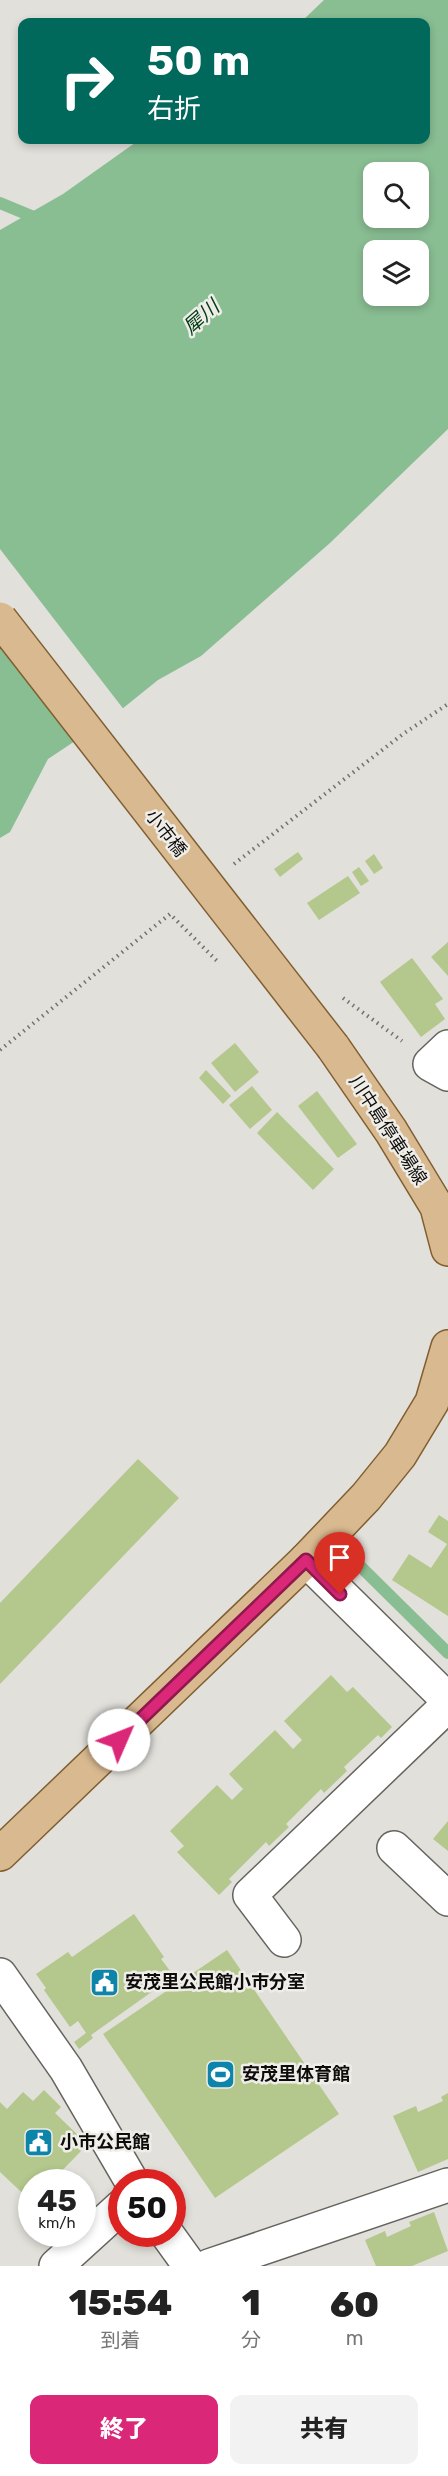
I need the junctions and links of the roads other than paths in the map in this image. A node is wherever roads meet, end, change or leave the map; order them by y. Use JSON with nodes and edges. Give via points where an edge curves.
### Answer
{"nodes":[{"id":1,"x":0,"y":619,"type":"edge"},
{"id":2,"x":333,"y":1047,"type":"joint"},
{"id":3,"x":443,"y":1209,"type":"edge"},
{"id":4,"x":448,"y":1249,"type":"edge"},
{"id":5,"x":448,"y":1347,"type":"edge"},
{"id":6,"x":306,"y":1560,"type":"junction"},
{"id":7,"x":448,"y":1700,"type":"edge"},
{"id":8,"x":448,"y":1705,"type":"edge"},
{"id":9,"x":394,"y":1848,"type":"dead end"},
{"id":10,"x":0,"y":1854,"type":"edge"},
{"id":11,"x":448,"y":1899,"type":"edge"},
{"id":12,"x":284,"y":1940,"type":"dead end"},
{"id":13,"x":0,"y":1975,"type":"edge"},
{"id":14,"x":124,"y":2169,"type":"edge"},
{"id":15,"x":448,"y":2185,"type":"edge"},
{"id":16,"x":108,"y":2219,"type":"edge"},
{"id":17,"x":176,"y":2247,"type":"edge"},
{"id":18,"x":56,"y":2266,"type":"edge"},
{"id":19,"x":190,"y":2266,"type":"edge"},
{"id":20,"x":208,"y":2266,"type":"edge"}],
"edges":[{"from":1,"to":2,"type":"main road","name":"小市橋","bridge":true},
{"from":2,"to":3,"type":"main road","name":"川中島停車場線"},
{"from":3,"to":4,"type":"main road","name":"川中島停車場線"},
{"from":5,"to":6,"type":"main road","via":[[432,1402],[400,1455]]},
{"from":6,"to":7,"type":"street"},
{"from":6,"to":10,"type":"main road"},
{"from":8,"to":12,"type":"street","via":[[250,1896]]},
{"from":9,"to":11,"type":"street"},
{"from":13,"to":14,"type":"street","via":[[66,2069]]},
{"from":15,"to":20,"type":"street"},
{"from":16,"to":18,"type":"street"},
{"from":17,"to":19,"type":"street"}]}
